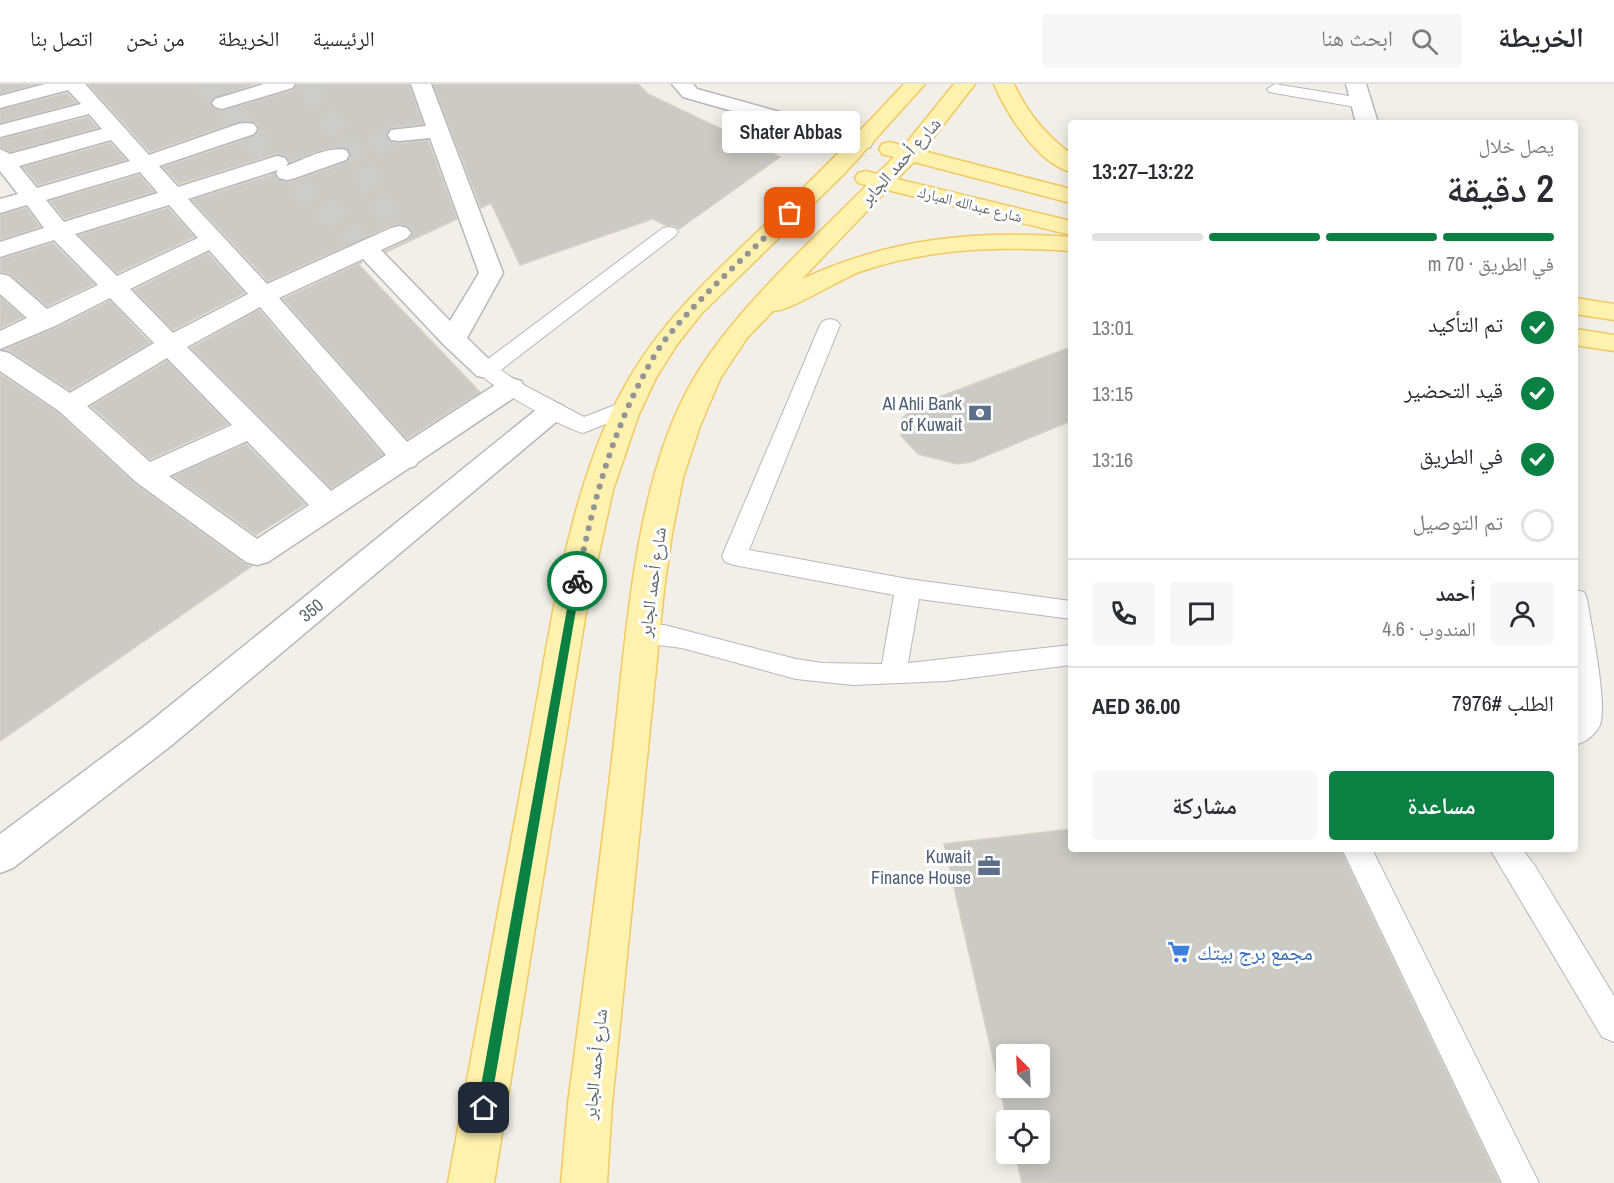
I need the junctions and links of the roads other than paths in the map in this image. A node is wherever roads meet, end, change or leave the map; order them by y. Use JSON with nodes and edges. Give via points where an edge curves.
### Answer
{"nodes":[{"id":1,"x":68,"y":84,"type":"edge"},
{"id":2,"x":74,"y":84,"type":"edge"},
{"id":3,"x":285,"y":84,"type":"edge"},
{"id":4,"x":421,"y":84,"type":"edge"},
{"id":5,"x":682,"y":84,"type":"edge"},
{"id":6,"x":915,"y":84,"type":"edge"},
{"id":7,"x":965,"y":84,"type":"edge"},
{"id":8,"x":1004,"y":84,"type":"edge"},
{"id":9,"x":1275,"y":89,"type":"dead end"},
{"id":10,"x":1359,"y":93,"type":"edge"},
{"id":11,"x":0,"y":102,"type":"edge"},
{"id":12,"x":222,"y":103,"type":"dead end"},
{"id":13,"x":94,"y":107,"type":"junction"},
{"id":14,"x":1367,"y":120,"type":"edge"},
{"id":15,"x":246,"y":129,"type":"dead end"},
{"id":16,"x":0,"y":131,"type":"edge"},
{"id":17,"x":439,"y":131,"type":"junction"},
{"id":18,"x":116,"y":132,"type":"junction"},
{"id":19,"x":399,"y":135,"type":"tunnel mouth"},
{"id":20,"x":862,"y":142,"type":"junction"},
{"id":21,"x":909,"y":154,"type":"junction"},
{"id":22,"x":339,"y":155,"type":"tunnel mouth"},
{"id":23,"x":2,"y":161,"type":"edge"},
{"id":24,"x":1068,"y":163,"type":"edge"},
{"id":25,"x":144,"y":164,"type":"junction"},
{"id":26,"x":835,"y":170,"type":"junction"},
{"id":27,"x":882,"y":182,"type":"junction"},
{"id":28,"x":1068,"y":195,"type":"edge"},
{"id":29,"x":31,"y":196,"type":"junction"},
{"id":30,"x":174,"y":197,"type":"junction"},
{"id":31,"x":0,"y":206,"type":"edge"},
{"id":32,"x":1068,"y":228,"type":"edge"},
{"id":33,"x":58,"y":230,"type":"junction"},
{"id":34,"x":669,"y":232,"type":"dead end"},
{"id":35,"x":399,"y":233,"type":"dead end"},
{"id":36,"x":212,"y":240,"type":"junction"},
{"id":37,"x":1068,"y":244,"type":"edge"},
{"id":38,"x":367,"y":249,"type":"junction"},
{"id":39,"x":0,"y":250,"type":"edge"},
{"id":40,"x":0,"y":281,"type":"edge"},
{"id":41,"x":113,"y":286,"type":"junction"},
{"id":42,"x":264,"y":295,"type":"junction"},
{"id":43,"x":1578,"y":306,"type":"edge"},
{"id":44,"x":1614,"y":312,"type":"edge"},
{"id":45,"x":46,"y":321,"type":"junction"},
{"id":46,"x":830,"y":325,"type":"dead end"},
{"id":47,"x":737,"y":333,"type":"junction"},
{"id":48,"x":1578,"y":337,"type":"edge"},
{"id":49,"x":453,"y":339,"type":"junction"},
{"id":50,"x":0,"y":341,"type":"edge"},
{"id":51,"x":1614,"y":343,"type":"edge"},
{"id":52,"x":170,"y":345,"type":"junction"},
{"id":53,"x":0,"y":359,"type":"edge"},
{"id":54,"x":488,"y":370,"type":"junction"},
{"id":55,"x":511,"y":387,"type":"junction"},
{"id":56,"x":69,"y":405,"type":"junction"},
{"id":57,"x":628,"y":407,"type":"junction"},
{"id":58,"x":552,"y":411,"type":"junction"},
{"id":59,"x":251,"y":428,"type":"junction"},
{"id":60,"x":405,"y":459,"type":"junction"},
{"id":61,"x":146,"y":475,"type":"junction"},
{"id":62,"x":329,"y":508,"type":"junction"},
{"id":63,"x":908,"y":588,"type":"junction"},
{"id":64,"x":1068,"y":610,"type":"edge"},
{"id":65,"x":1578,"y":622,"type":"edge"},
{"id":66,"x":645,"y":635,"type":"junction"},
{"id":67,"x":1068,"y":655,"type":"edge"},
{"id":68,"x":893,"y":674,"type":"junction"},
{"id":69,"x":1578,"y":732,"type":"edge"},
{"id":70,"x":1358,"y":852,"type":"edge"},
{"id":71,"x":1507,"y":852,"type":"edge"},
{"id":72,"x":0,"y":855,"type":"edge"},
{"id":73,"x":1614,"y":1026,"type":"edge"},
{"id":74,"x":471,"y":1182,"type":"edge"},
{"id":75,"x":584,"y":1183,"type":"edge"},
{"id":76,"x":1521,"y":1183,"type":"edge"}],
"edges":[{"from":1,"to":11,"type":"street"},
{"from":2,"to":13,"type":"street"},
{"from":3,"to":12,"type":"street"},
{"from":4,"to":17,"type":"street"},
{"from":5,"to":20,"type":"street","via":[[690,93]]},
{"from":6,"to":20,"type":"main road"},
{"from":7,"to":21,"type":"main road","name":"شارع أحمد الجابر"},
{"from":8,"to":24,"type":"main road","via":[[1019,116]]},
{"from":9,"to":10,"type":"lane"},
{"from":10,"to":14,"type":"street"},
{"from":13,"to":16,"type":"street"},
{"from":13,"to":18,"type":"street"},
{"from":15,"to":25,"type":"street"},
{"from":17,"to":19,"type":"street"},
{"from":17,"to":49,"type":"street","via":[[491,273]]},
{"from":18,"to":23,"type":"street"},
{"from":18,"to":25,"type":"street"},
{"from":20,"to":21,"type":"main road","name":"شارع عبدالله المبارك"},
{"from":20,"to":26,"type":"main road"},
{"from":21,"to":27,"type":"main road","name":"شارع أحمد الجابر"},
{"from":21,"to":28,"type":"main road","name":"شارع عبدالله المبارك"},
{"from":22,"to":30,"type":"street"},
{"from":23,"to":29,"type":"street"},
{"from":25,"to":29,"type":"street"},
{"from":25,"to":30,"type":"street"},
{"from":26,"to":27,"type":"main road","name":"شارع عبدالله المبارك"},
{"from":26,"to":57,"type":"main road","via":[[667,337]]},
{"from":27,"to":32,"type":"main road","name":"شارع عبدالله المبارك"},
{"from":27,"to":47,"type":"main road","name":"شارع أحمد الجابر"},
{"from":29,"to":31,"type":"street"},
{"from":29,"to":33,"type":"street"},
{"from":30,"to":33,"type":"street"},
{"from":30,"to":36,"type":"street"},
{"from":33,"to":39,"type":"street"},
{"from":33,"to":41,"type":"street"},
{"from":34,"to":54,"type":"lane"},
{"from":35,"to":38,"type":"street"},
{"from":36,"to":41,"type":"street"},
{"from":36,"to":42,"type":"street"},
{"from":37,"to":47,"type":"main road","via":[[974,240],[892,253],[809,287]]},
{"from":38,"to":42,"type":"street"},
{"from":38,"to":49,"type":"street"},
{"from":40,"to":45,"type":"street"},
{"from":41,"to":45,"type":"street"},
{"from":41,"to":52,"type":"street"},
{"from":42,"to":52,"type":"street"},
{"from":42,"to":60,"type":"street"},
{"from":43,"to":44,"type":"main road"},
{"from":45,"to":50,"type":"street"},
{"from":46,"to":63,"type":"lane","via":[[734,556]]},
{"from":47,"to":66,"type":"main road","name":"شارع أحمد الجابر","via":[[704,382],[678,447],[654,548]]},
{"from":48,"to":51,"type":"main road"},
{"from":49,"to":54,"type":"street"},
{"from":52,"to":56,"type":"street"},
{"from":52,"to":59,"type":"street"},
{"from":53,"to":56,"type":"street"},
{"from":54,"to":55,"type":"lane"},
{"from":55,"to":58,"type":"lane"},
{"from":55,"to":60,"type":"street"},
{"from":56,"to":61,"type":"street"},
{"from":57,"to":58,"type":"lane","via":[[583,426]]},
{"from":57,"to":74,"type":"main road","via":[[601,478],[570,612]]},
{"from":58,"to":72,"type":"street","name":"350","via":[[159,735]]},
{"from":59,"to":61,"type":"street"},
{"from":59,"to":62,"type":"street"},
{"from":60,"to":62,"type":"street"},
{"from":61,"to":62,"type":"street","via":[[257,554]]},
{"from":63,"to":64,"type":"lane"},
{"from":63,"to":68,"type":"lane"},
{"from":65,"to":69,"type":"lane","via":[[1590,713],[1587,724]]},
{"from":66,"to":68,"type":"lane","via":[[680,636],[758,660],[821,673]]},
{"from":66,"to":75,"type":"main road","name":"شارع أحمد الجابر"},
{"from":67,"to":68,"type":"lane"},
{"from":70,"to":76,"type":"lane"},
{"from":71,"to":73,"type":"lane"}]}
